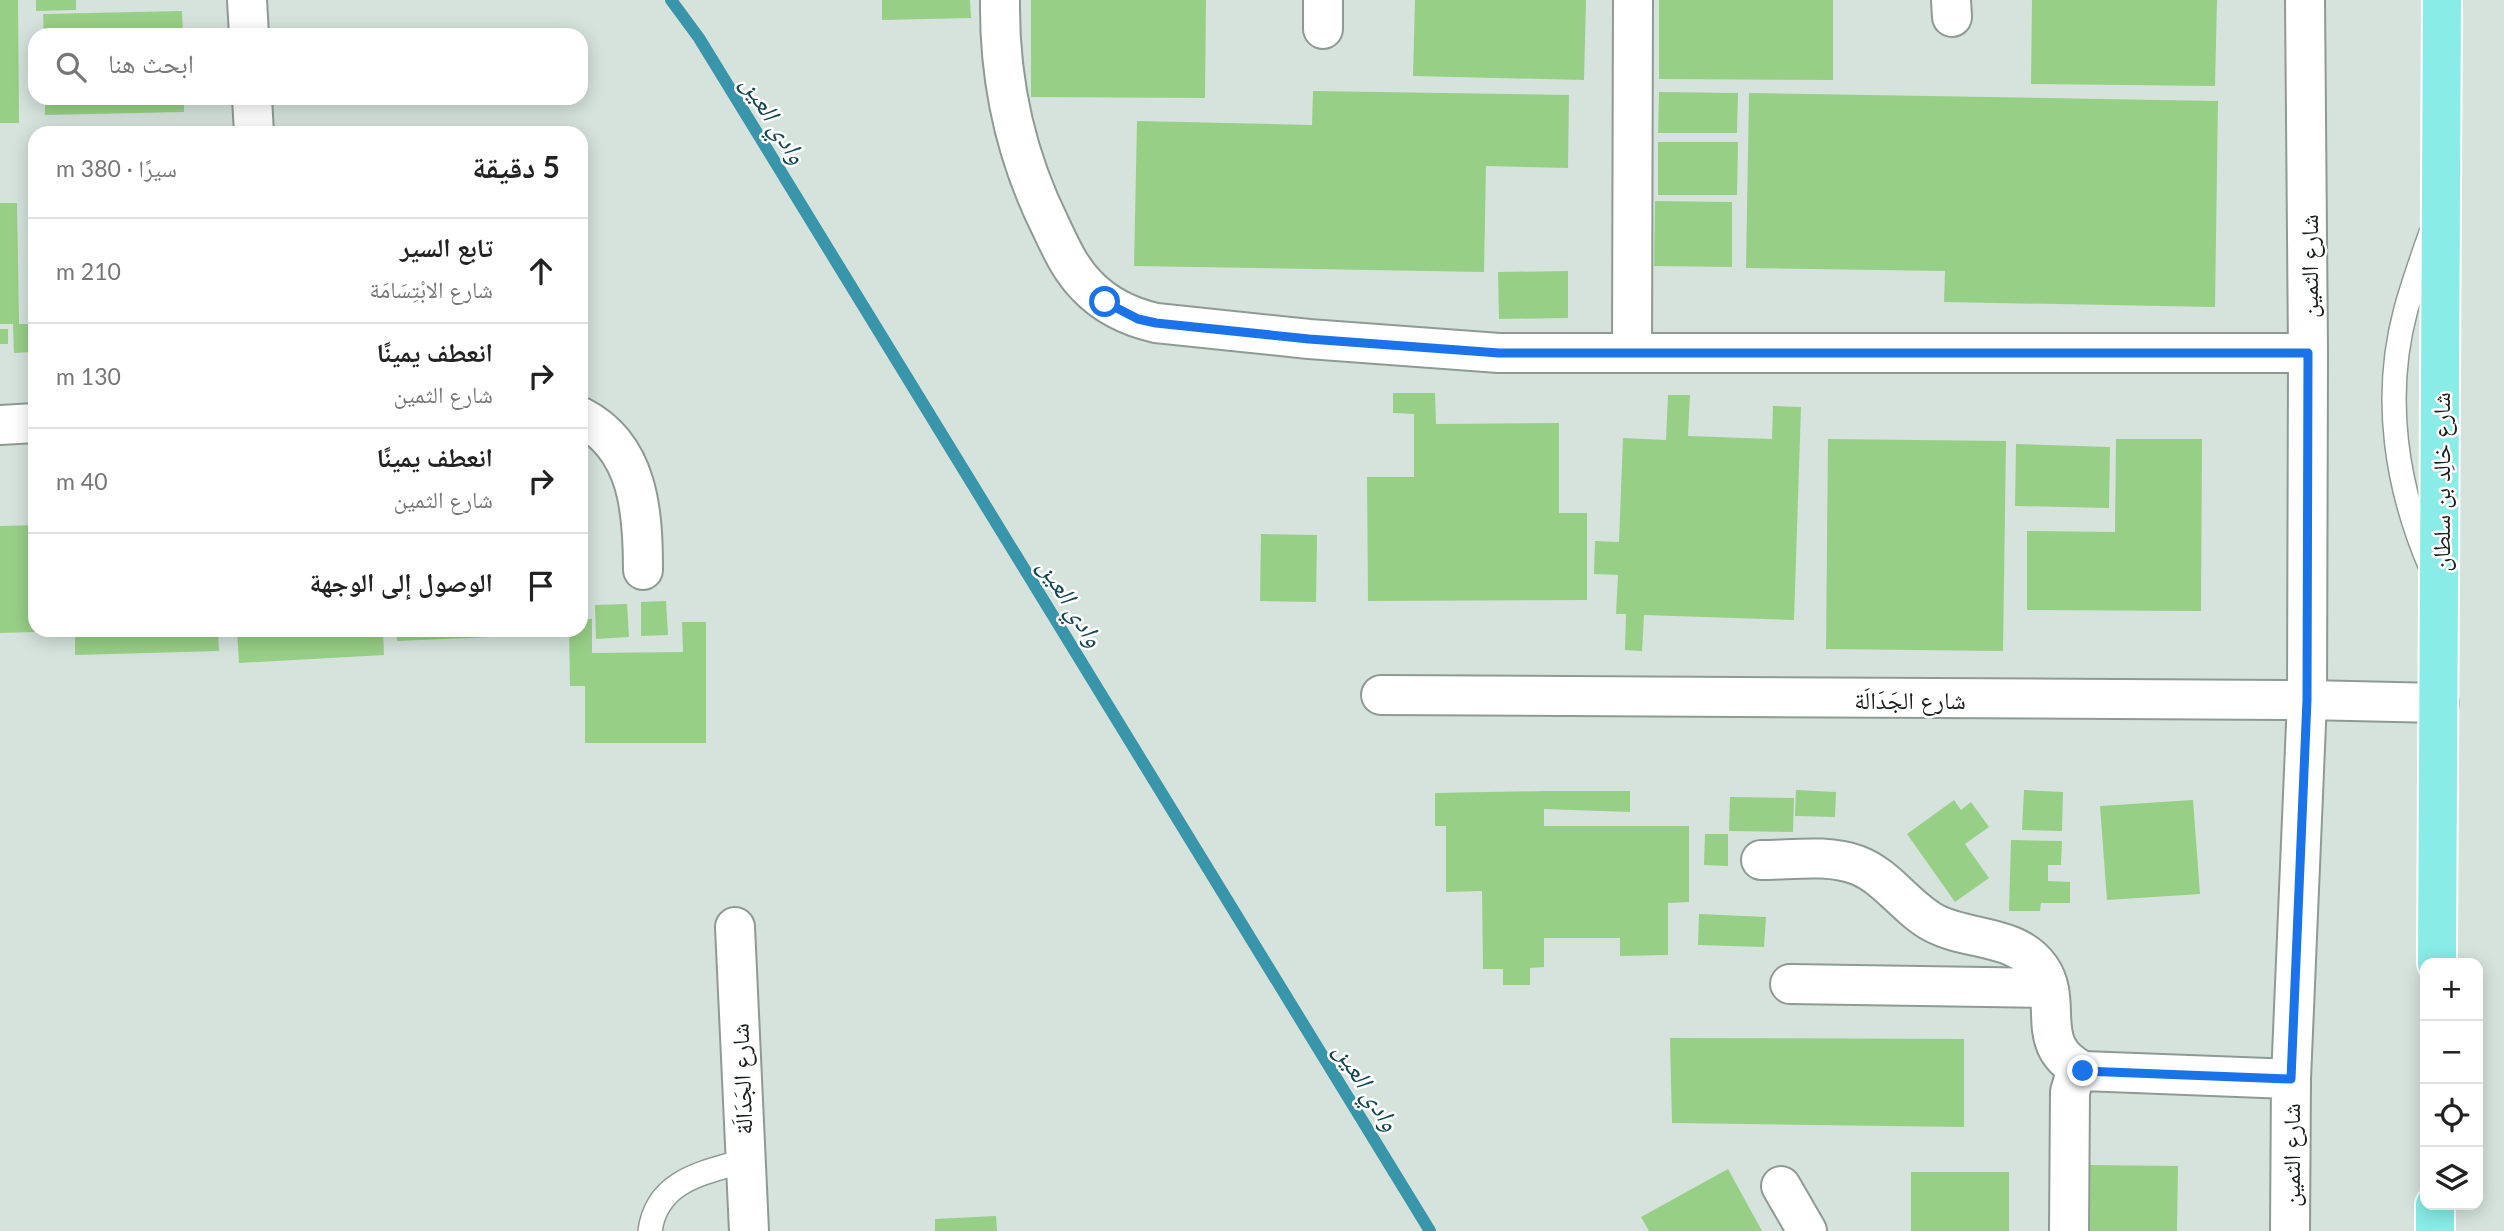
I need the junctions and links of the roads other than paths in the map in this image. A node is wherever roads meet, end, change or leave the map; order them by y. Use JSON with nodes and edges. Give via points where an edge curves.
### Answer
{"nodes":[{"id":1,"x":247,"y":0,"type":"edge"},
{"id":2,"x":1000,"y":0,"type":"edge"},
{"id":3,"x":1633,"y":0,"type":"edge"},
{"id":4,"x":2305,"y":0,"type":"edge"},
{"id":5,"x":2442,"y":0,"type":"edge"},
{"id":6,"x":249,"y":28,"type":"edge"},
{"id":7,"x":252,"y":105,"type":"edge"},
{"id":8,"x":254,"y":126,"type":"edge"},
{"id":9,"x":2308,"y":353,"type":"junction"},
{"id":10,"x":1632,"y":354,"type":"junction"},
{"id":11,"x":588,"y":422,"type":"edge"},
{"id":12,"x":28,"y":423,"type":"edge"},
{"id":13,"x":0,"y":425,"type":"edge"},
{"id":14,"x":643,"y":570,"type":"dead end"},
{"id":15,"x":1381,"y":695,"type":"dead end"},
{"id":16,"x":2307,"y":700,"type":"junction"},
{"id":17,"x":2439,"y":703,"type":"junction"},
{"id":18,"x":1760,"y":860,"type":"dead end"},
{"id":19,"x":735,"y":927,"type":"dead end"},
{"id":20,"x":2437,"y":958,"type":"edge"},
{"id":21,"x":1790,"y":984,"type":"dead end"},
{"id":22,"x":2048,"y":988,"type":"junction"},
{"id":23,"x":2077,"y":1068,"type":"junction"},
{"id":24,"x":2291,"y":1079,"type":"junction"},
{"id":25,"x":744,"y":1161,"type":"junction"},
{"id":26,"x":1781,"y":1186,"type":"dead end"},
{"id":27,"x":2435,"y":1210,"type":"edge"},
{"id":28,"x":650,"y":1231,"type":"edge"},
{"id":29,"x":748,"y":1231,"type":"edge"},
{"id":30,"x":1808,"y":1231,"type":"edge"},
{"id":31,"x":2069,"y":1231,"type":"edge"},
{"id":32,"x":2290,"y":1231,"type":"edge"},
{"id":33,"x":2435,"y":1231,"type":"edge"}],
"edges":[{"from":1,"to":6,"type":"street"},
{"from":2,"to":10,"type":"street","via":[[1000,44],[1019,149],[1037,199],[1072,268],[1105,302],[1156,323],[1391,346]]},
{"from":3,"to":10,"type":"street"},
{"from":4,"to":9,"type":"street","name":"شارع الثمين"},
{"from":5,"to":17,"type":"main road","name":"شارع خالِد بن سلطان"},
{"from":7,"to":8,"type":"street"},
{"from":9,"to":10,"type":"street"},
{"from":9,"to":16,"type":"street","name":"شارع الثمين"},
{"from":11,"to":14,"type":"street","via":[[608,437],[634,479],[641,513]]},
{"from":12,"to":13,"type":"street"},
{"from":15,"to":16,"type":"street","name":"شارع الجَدَالَة"},
{"from":16,"to":17,"type":"street","name":"شارع الجَدَالَة"},
{"from":16,"to":24,"type":"street","name":"شارع الثمين"},
{"from":17,"to":20,"type":"main road","name":"شارع خالِد بن سلطان"},
{"from":18,"to":22,"type":"street","via":[[1830,859],[1860,866],[1933,923],[2022,950],[2043,971]]},
{"from":19,"to":25,"type":"street","name":"شارع الجَدَالَة"},
{"from":21,"to":22,"type":"street"},
{"from":22,"to":23,"type":"street","via":[[2053,1040],[2064,1059]]},
{"from":23,"to":24,"type":"street","name":"شارع الثمين"},
{"from":23,"to":31,"type":"street","via":[[2070,1092]]},
{"from":24,"to":32,"type":"street","name":"شارع الثمين"},
{"from":25,"to":28,"type":"lane","via":[[677,1184],[659,1203]]},
{"from":25,"to":29,"type":"street","name":"شارع الجَدَالَة"},
{"from":26,"to":30,"type":"street"},
{"from":27,"to":33,"type":"main road"}]}
